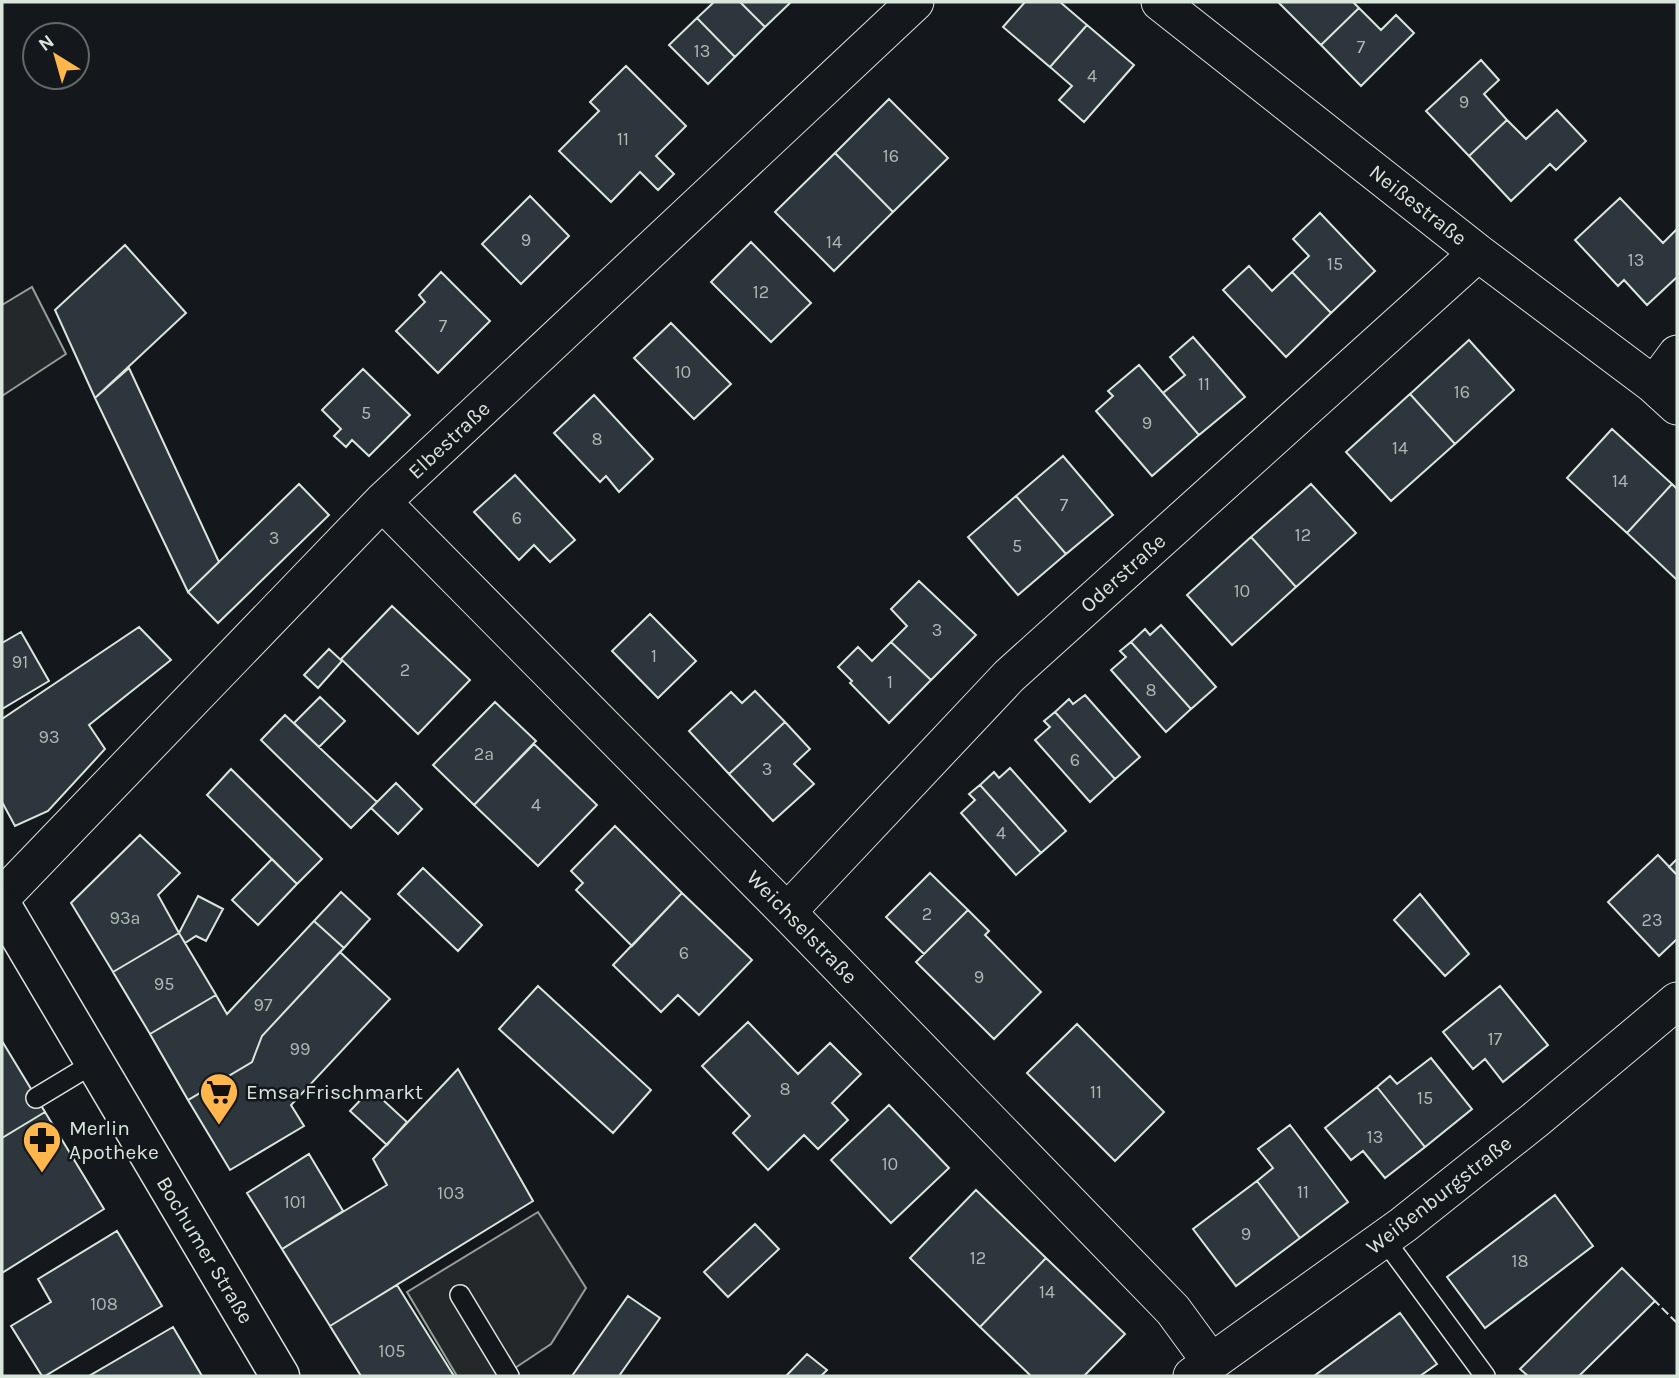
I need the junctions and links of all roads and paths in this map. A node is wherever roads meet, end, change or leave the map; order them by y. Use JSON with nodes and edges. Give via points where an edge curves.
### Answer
{"nodes":[{"id":1,"x":915,"y":2,"type":"edge"},
{"id":2,"x":1160,"y":2,"type":"edge"},
{"id":3,"x":1478,"y":253,"type":"junction"},
{"id":4,"x":1677,"y":354,"type":"edge"},
{"id":5,"x":1666,"y":395,"type":"edge"},
{"id":6,"x":382,"y":502,"type":"junction"},
{"id":7,"x":2,"y":897,"type":"edge"},
{"id":8,"x":2,"y":906,"type":"edge"},
{"id":9,"x":787,"y":912,"type":"junction"},
{"id":10,"x":1677,"y":1001,"type":"edge"},
{"id":11,"x":94,"y":1063,"type":"junction"},
{"id":12,"x":36,"y":1097,"type":"dead end"},
{"id":13,"x":1384,"y":1239,"type":"junction"},
{"id":14,"x":460,"y":1294,"type":"dead end"},
{"id":15,"x":1201,"y":1369,"type":"edge"},
{"id":16,"x":280,"y":1376,"type":"edge"},
{"id":17,"x":509,"y":1376,"type":"edge"},
{"id":18,"x":1485,"y":1376,"type":"edge"}],
"edges":[{"from":1,"to":6,"type":"street","name":"Elbestraße"},
{"from":2,"to":3,"type":"street","name":"Neißestraße"},
{"from":3,"to":5,"type":"street","name":"Neißestraße"},
{"from":3,"to":9,"type":"street","name":"Oderstraße","via":[[1009,676]]},
{"from":4,"to":5,"type":"street"},
{"from":6,"to":7,"type":"street","name":"Elbestraße"},
{"from":6,"to":9,"type":"street","name":"Weichselstraße"},
{"from":8,"to":11,"type":"main road","name":"Bochumer Straße"},
{"from":9,"to":15,"type":"street","name":"Weichselstraße","via":[[1173,1310]]},
{"from":10,"to":13,"type":"street","name":"Weißenburgstraße"},
{"from":11,"to":12,"type":"lane"},
{"from":11,"to":16,"type":"main road","name":"Bochumer Straße"},
{"from":13,"to":15,"type":"street","name":"Weißenburgstraße"},
{"from":13,"to":18,"type":"lane"},
{"from":14,"to":17,"type":"lane"}]}
